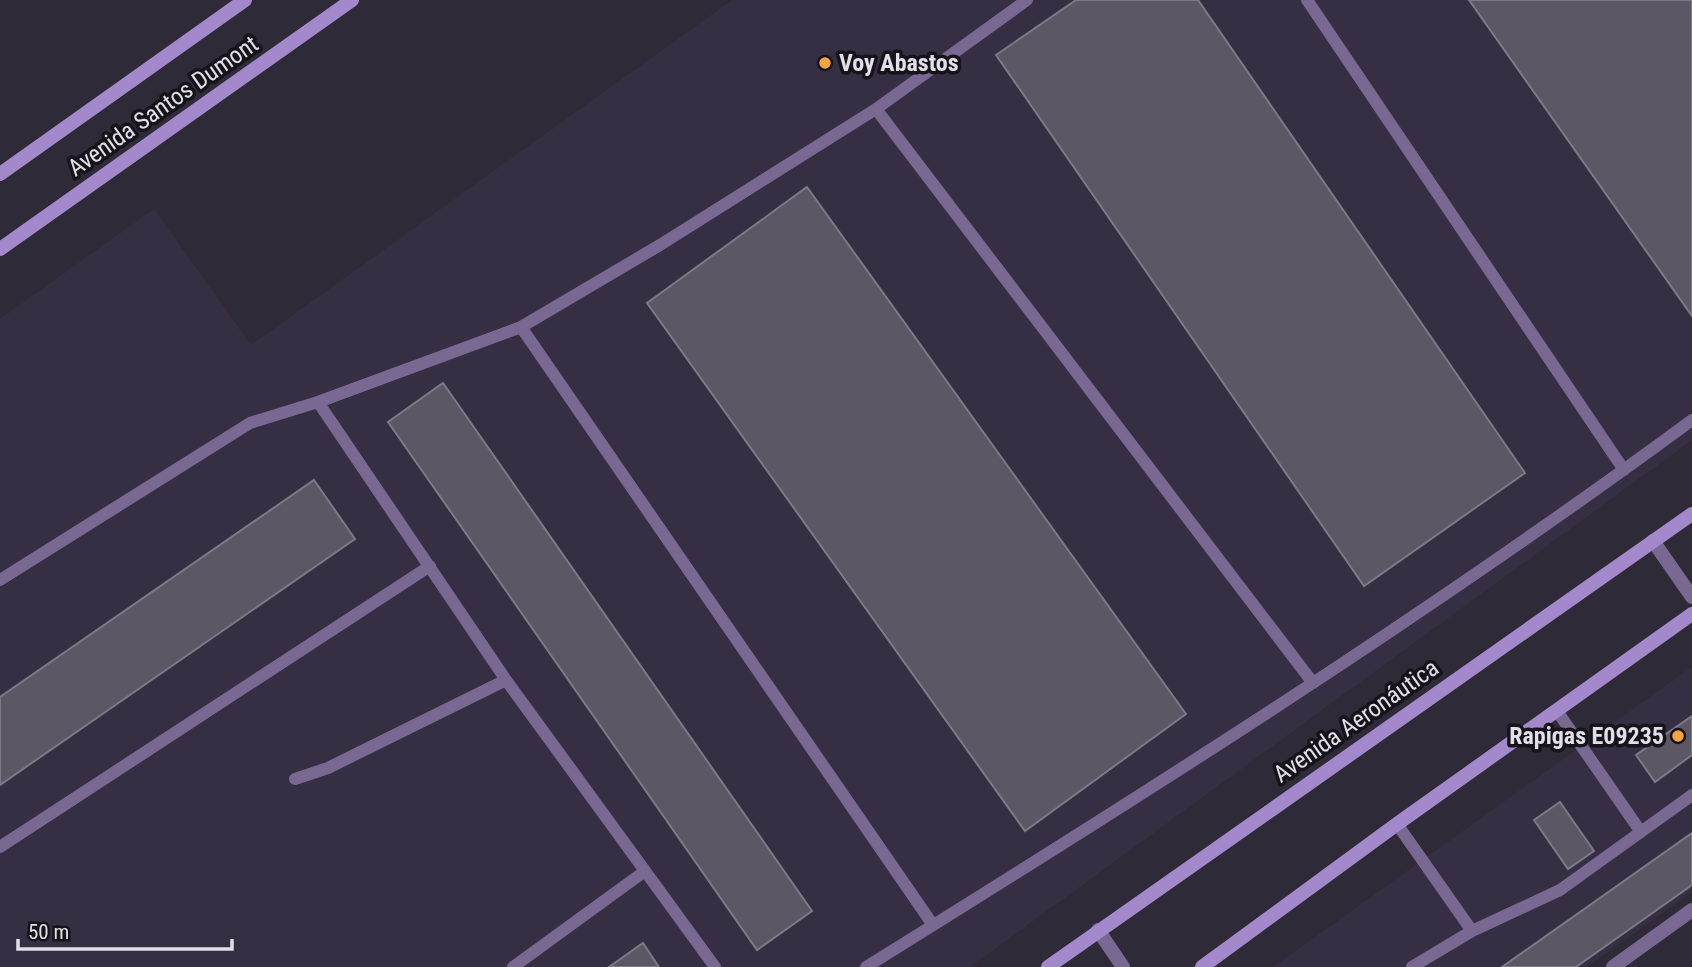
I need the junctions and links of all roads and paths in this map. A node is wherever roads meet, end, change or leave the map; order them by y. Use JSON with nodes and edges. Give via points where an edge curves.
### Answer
{"nodes":[{"id":1,"x":245,"y":0,"type":"edge"},
{"id":2,"x":352,"y":0,"type":"edge"},
{"id":3,"x":1027,"y":0,"type":"edge"},
{"id":4,"x":1307,"y":0,"type":"edge"},
{"id":5,"x":876,"y":109,"type":"junction"},
{"id":6,"x":0,"y":174,"type":"edge"},
{"id":7,"x":0,"y":249,"type":"edge"},
{"id":8,"x":521,"y":327,"type":"junction"},
{"id":9,"x":318,"y":402,"type":"junction"},
{"id":10,"x":1692,"y":420,"type":"edge"},
{"id":11,"x":1624,"y":470,"type":"junction"},
{"id":12,"x":1692,"y":514,"type":"edge"},
{"id":13,"x":1653,"y":541,"type":"junction"},
{"id":14,"x":430,"y":566,"type":"junction"},
{"id":15,"x":0,"y":580,"type":"edge"},
{"id":16,"x":1692,"y":597,"type":"edge"},
{"id":17,"x":1692,"y":614,"type":"edge"},
{"id":18,"x":506,"y":680,"type":"junction"},
{"id":19,"x":1314,"y":683,"type":"junction"},
{"id":20,"x":1557,"y":711,"type":"junction"},
{"id":21,"x":295,"y":779,"type":"dead end"},
{"id":22,"x":1692,"y":795,"type":"edge"},
{"id":23,"x":1397,"y":824,"type":"junction"},
{"id":24,"x":1641,"y":832,"type":"junction"},
{"id":25,"x":0,"y":847,"type":"edge"},
{"id":26,"x":645,"y":872,"type":"junction"},
{"id":27,"x":1692,"y":910,"type":"edge"},
{"id":28,"x":933,"y":925,"type":"junction"},
{"id":29,"x":1098,"y":930,"type":"junction"},
{"id":30,"x":1472,"y":931,"type":"junction"},
{"id":31,"x":513,"y":967,"type":"edge"},
{"id":32,"x":715,"y":967,"type":"edge"},
{"id":33,"x":866,"y":967,"type":"edge"},
{"id":34,"x":1048,"y":967,"type":"edge"},
{"id":35,"x":1123,"y":967,"type":"edge"},
{"id":36,"x":1202,"y":967,"type":"edge"},
{"id":37,"x":1412,"y":967,"type":"edge"},
{"id":38,"x":1613,"y":967,"type":"edge"}],
"edges":[{"from":1,"to":6,"type":"main road","name":"Avenida Santos Dumont"},
{"from":2,"to":7,"type":"main road","name":"Avenida Santos Dumont"},
{"from":3,"to":5,"type":"lane"},
{"from":4,"to":11,"type":"lane"},
{"from":5,"to":8,"type":"lane"},
{"from":5,"to":19,"type":"lane"},
{"from":8,"to":9,"type":"lane"},
{"from":8,"to":28,"type":"lane"},
{"from":9,"to":14,"type":"lane"},
{"from":9,"to":15,"type":"lane","via":[[250,423]]},
{"from":10,"to":11,"type":"lane"},
{"from":11,"to":19,"type":"lane"},
{"from":12,"to":13,"type":"main road","name":"Avenida Aeronáutica"},
{"from":13,"to":16,"type":"street"},
{"from":13,"to":29,"type":"main road","name":"Avenida Aeronáutica"},
{"from":14,"to":18,"type":"lane"},
{"from":14,"to":25,"type":"lane"},
{"from":17,"to":20,"type":"main road"},
{"from":18,"to":21,"type":"lane","via":[[328,768]]},
{"from":18,"to":26,"type":"lane"},
{"from":19,"to":28,"type":"lane"},
{"from":20,"to":23,"type":"main road"},
{"from":20,"to":24,"type":"lane"},
{"from":22,"to":24,"type":"lane"},
{"from":23,"to":30,"type":"lane"},
{"from":23,"to":36,"type":"main road"},
{"from":24,"to":30,"type":"lane","via":[[1560,890]]},
{"from":26,"to":31,"type":"lane"},
{"from":26,"to":32,"type":"lane"},
{"from":27,"to":38,"type":"street"},
{"from":28,"to":33,"type":"lane"},
{"from":29,"to":34,"type":"main road","name":"Avenida Aeronáutica"},
{"from":29,"to":35,"type":"street"},
{"from":30,"to":37,"type":"lane"}]}
